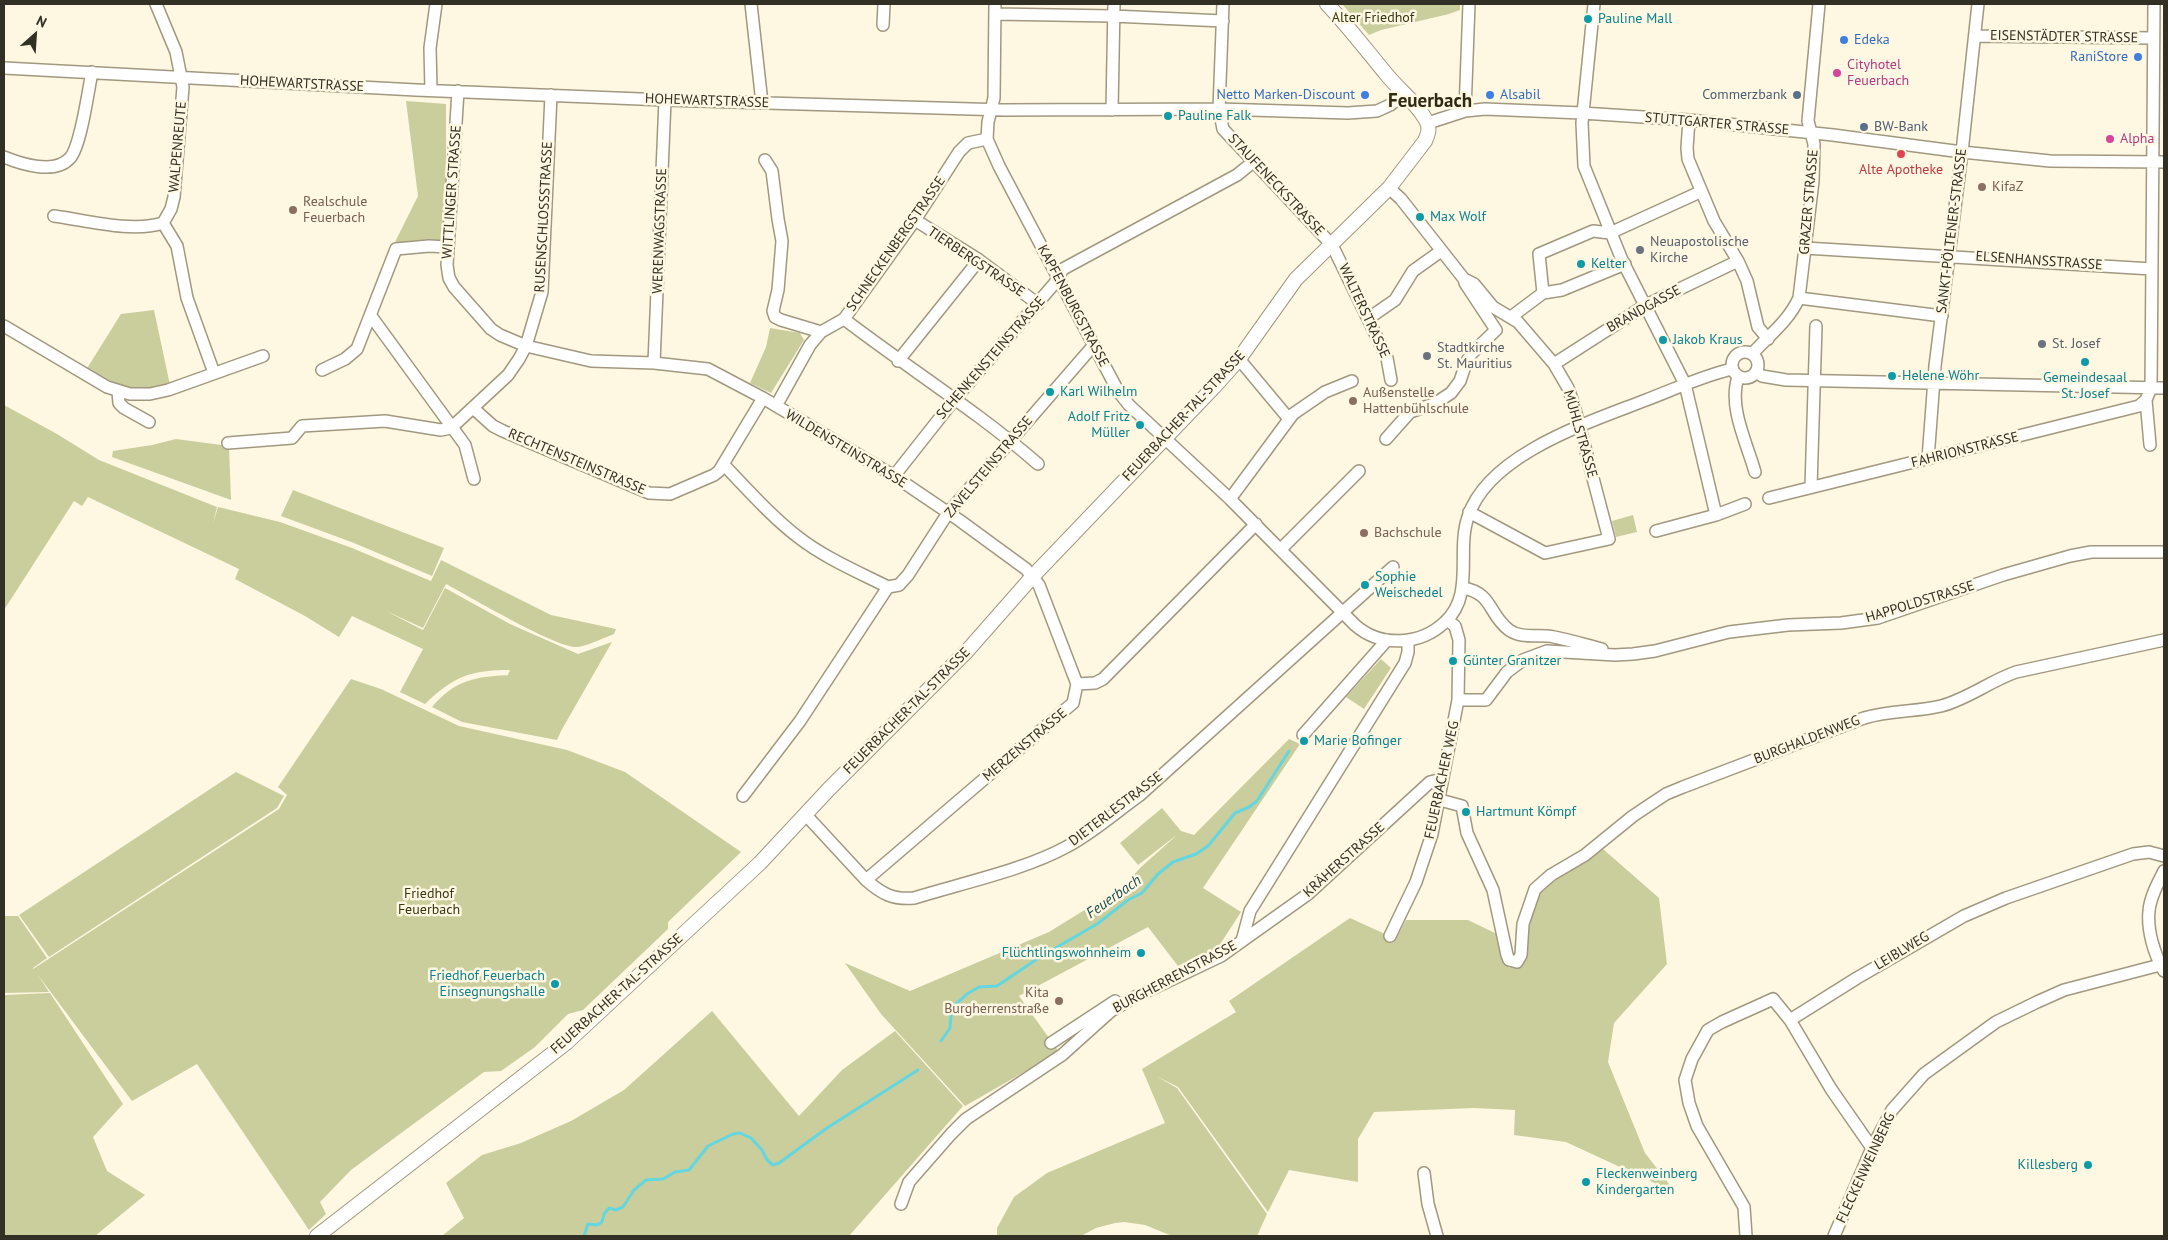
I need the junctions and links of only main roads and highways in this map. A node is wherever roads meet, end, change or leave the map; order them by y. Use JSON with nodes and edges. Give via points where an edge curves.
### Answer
{"nodes":[{"id":1,"x":1327,"y":4,"type":"edge"},
{"id":2,"x":317,"y":1236,"type":"edge"}],
"edges":[{"from":1,"to":2,"type":"main road","name":"FEUERBACHER-TAL-STRASSE","via":[[1428,123],[1425,141],[1389,188],[1296,279],[1239,359],[966,651],[760,863],[566,1043]]}]}
